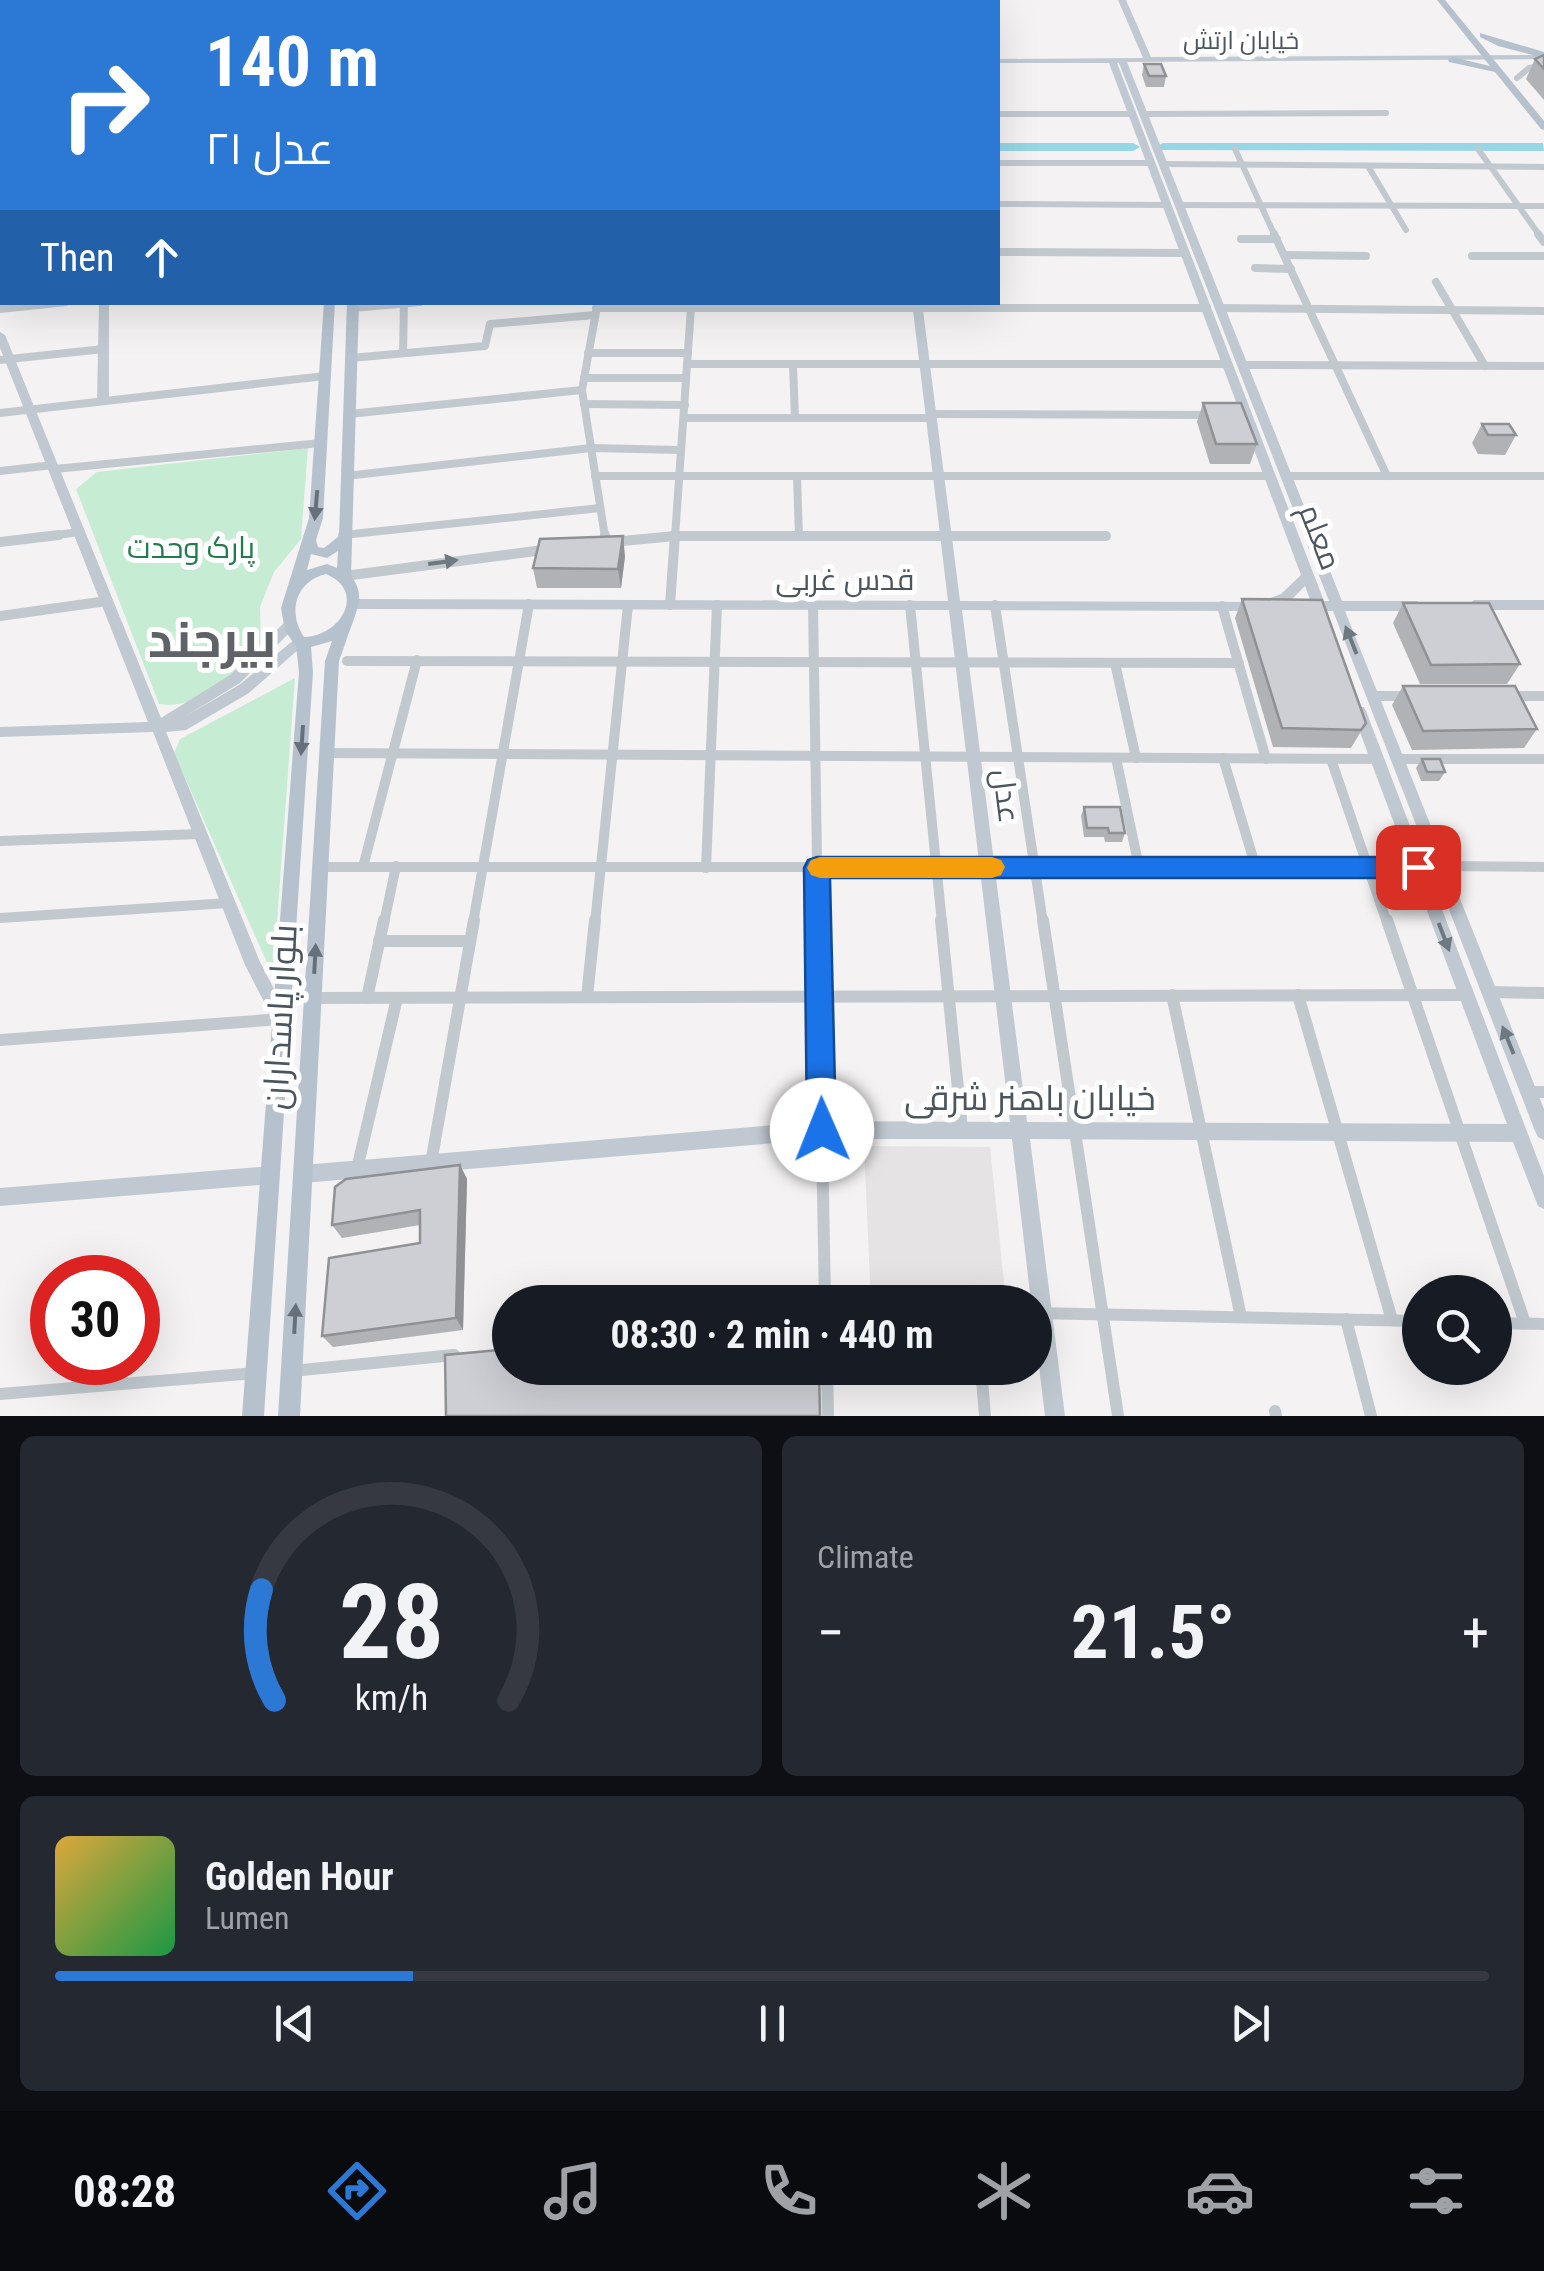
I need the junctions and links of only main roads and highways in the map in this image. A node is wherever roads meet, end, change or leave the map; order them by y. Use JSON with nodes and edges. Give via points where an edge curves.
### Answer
{"nodes":[{"id":1,"x":1440,"y":0,"type":"edge"},
{"id":2,"x":1454,"y":0,"type":"edge"},
{"id":3,"x":1483,"y":35,"type":"junction"},
{"id":4,"x":1482,"y":48,"type":"junction"},
{"id":5,"x":1544,"y":60,"type":"edge"},
{"id":6,"x":1495,"y":62,"type":"junction"},
{"id":7,"x":1544,"y":111,"type":"edge"},
{"id":8,"x":1544,"y":127,"type":"edge"},
{"id":9,"x":330,"y":305,"type":"edge"},
{"id":10,"x":353,"y":305,"type":"edge"},
{"id":11,"x":343,"y":537,"type":"junction"},
{"id":12,"x":310,"y":542,"type":"junction"},
{"id":13,"x":344,"y":576,"type":"junction"},
{"id":14,"x":294,"y":586,"type":"junction"},
{"id":15,"x":346,"y":624,"type":"junction"},
{"id":16,"x":302,"y":642,"type":"junction"},
{"id":17,"x":253,"y":1416,"type":"edge"},
{"id":18,"x":289,"y":1416,"type":"edge"}],
"edges":[{"from":1,"to":4,"type":"main road"},
{"from":2,"to":3,"type":"main road"},
{"from":3,"to":5,"type":"main road"},
{"from":3,"to":6,"type":"main road"},
{"from":4,"to":6,"type":"main road"},
{"from":4,"to":6,"type":"main road","via":[[1452,60]]},
{"from":6,"to":7,"type":"main road"},
{"from":6,"to":8,"type":"main road"},
{"from":9,"to":12,"type":"main road","one_way":true},
{"from":10,"to":11,"type":"main road"},
{"from":11,"to":12,"type":"main road","via":[[327,553],[312,550]]},
{"from":11,"to":13,"type":"main road"},
{"from":12,"to":14,"type":"main road"},
{"from":13,"to":14,"type":"main road","via":[[320,569]]},
{"from":13,"to":15,"type":"main road","via":[[353,604]]},
{"from":14,"to":16,"type":"main road","via":[[286,613]]},
{"from":15,"to":16,"type":"main road","via":[[324,642]]},
{"from":18,"to":15,"type":"main road","name":"بلوار پاسداران","one_way":true,"via":[[332,661]]},
{"from":16,"to":17,"type":"main road","name":"بلوار پاسداران","one_way":true,"via":[[306,672]]}]}
